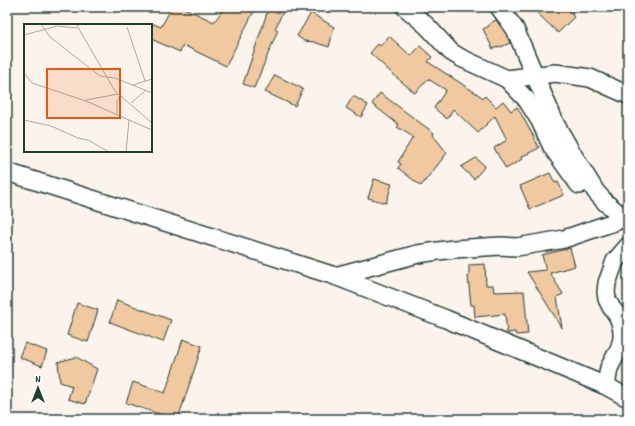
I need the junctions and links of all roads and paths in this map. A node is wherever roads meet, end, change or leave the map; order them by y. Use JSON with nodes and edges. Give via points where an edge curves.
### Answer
{"nodes":[{"id":1,"x":405,"y":7,"type":"edge"},
{"id":2,"x":500,"y":7,"type":"edge"},
{"id":3,"x":535,"y":75,"type":"junction"},
{"id":4,"x":507,"y":79,"type":"junction"},
{"id":5,"x":628,"y":95,"type":"edge"},
{"id":6,"x":7,"y":172,"type":"edge"},
{"id":7,"x":624,"y":223,"type":"edge"},
{"id":8,"x":628,"y":246,"type":"edge"},
{"id":9,"x":336,"y":276,"type":"junction"},
{"id":10,"x":606,"y":386,"type":"junction"},
{"id":11,"x":628,"y":398,"type":"edge"}],
"edges":[{"from":1,"to":4,"type":"street","via":[[452,52]]},
{"from":2,"to":3,"type":"street","via":[[515,29]]},
{"from":3,"to":4,"type":"street"},
{"from":3,"to":5,"type":"street","via":[[555,73],[590,78]]},
{"from":3,"to":7,"type":"street","via":[[556,125],[575,158],[596,192]]},
{"from":4,"to":7,"type":"street","via":[[526,99],[552,147],[591,202]]},
{"from":6,"to":9,"type":"street"},
{"from":7,"to":9,"type":"street","via":[[564,239],[517,247],[438,250]]},
{"from":8,"to":10,"type":"street","via":[[615,261],[607,283],[607,299],[620,322],[622,339],[609,368]]},
{"from":9,"to":10,"type":"street"},
{"from":10,"to":11,"type":"street"}]}
